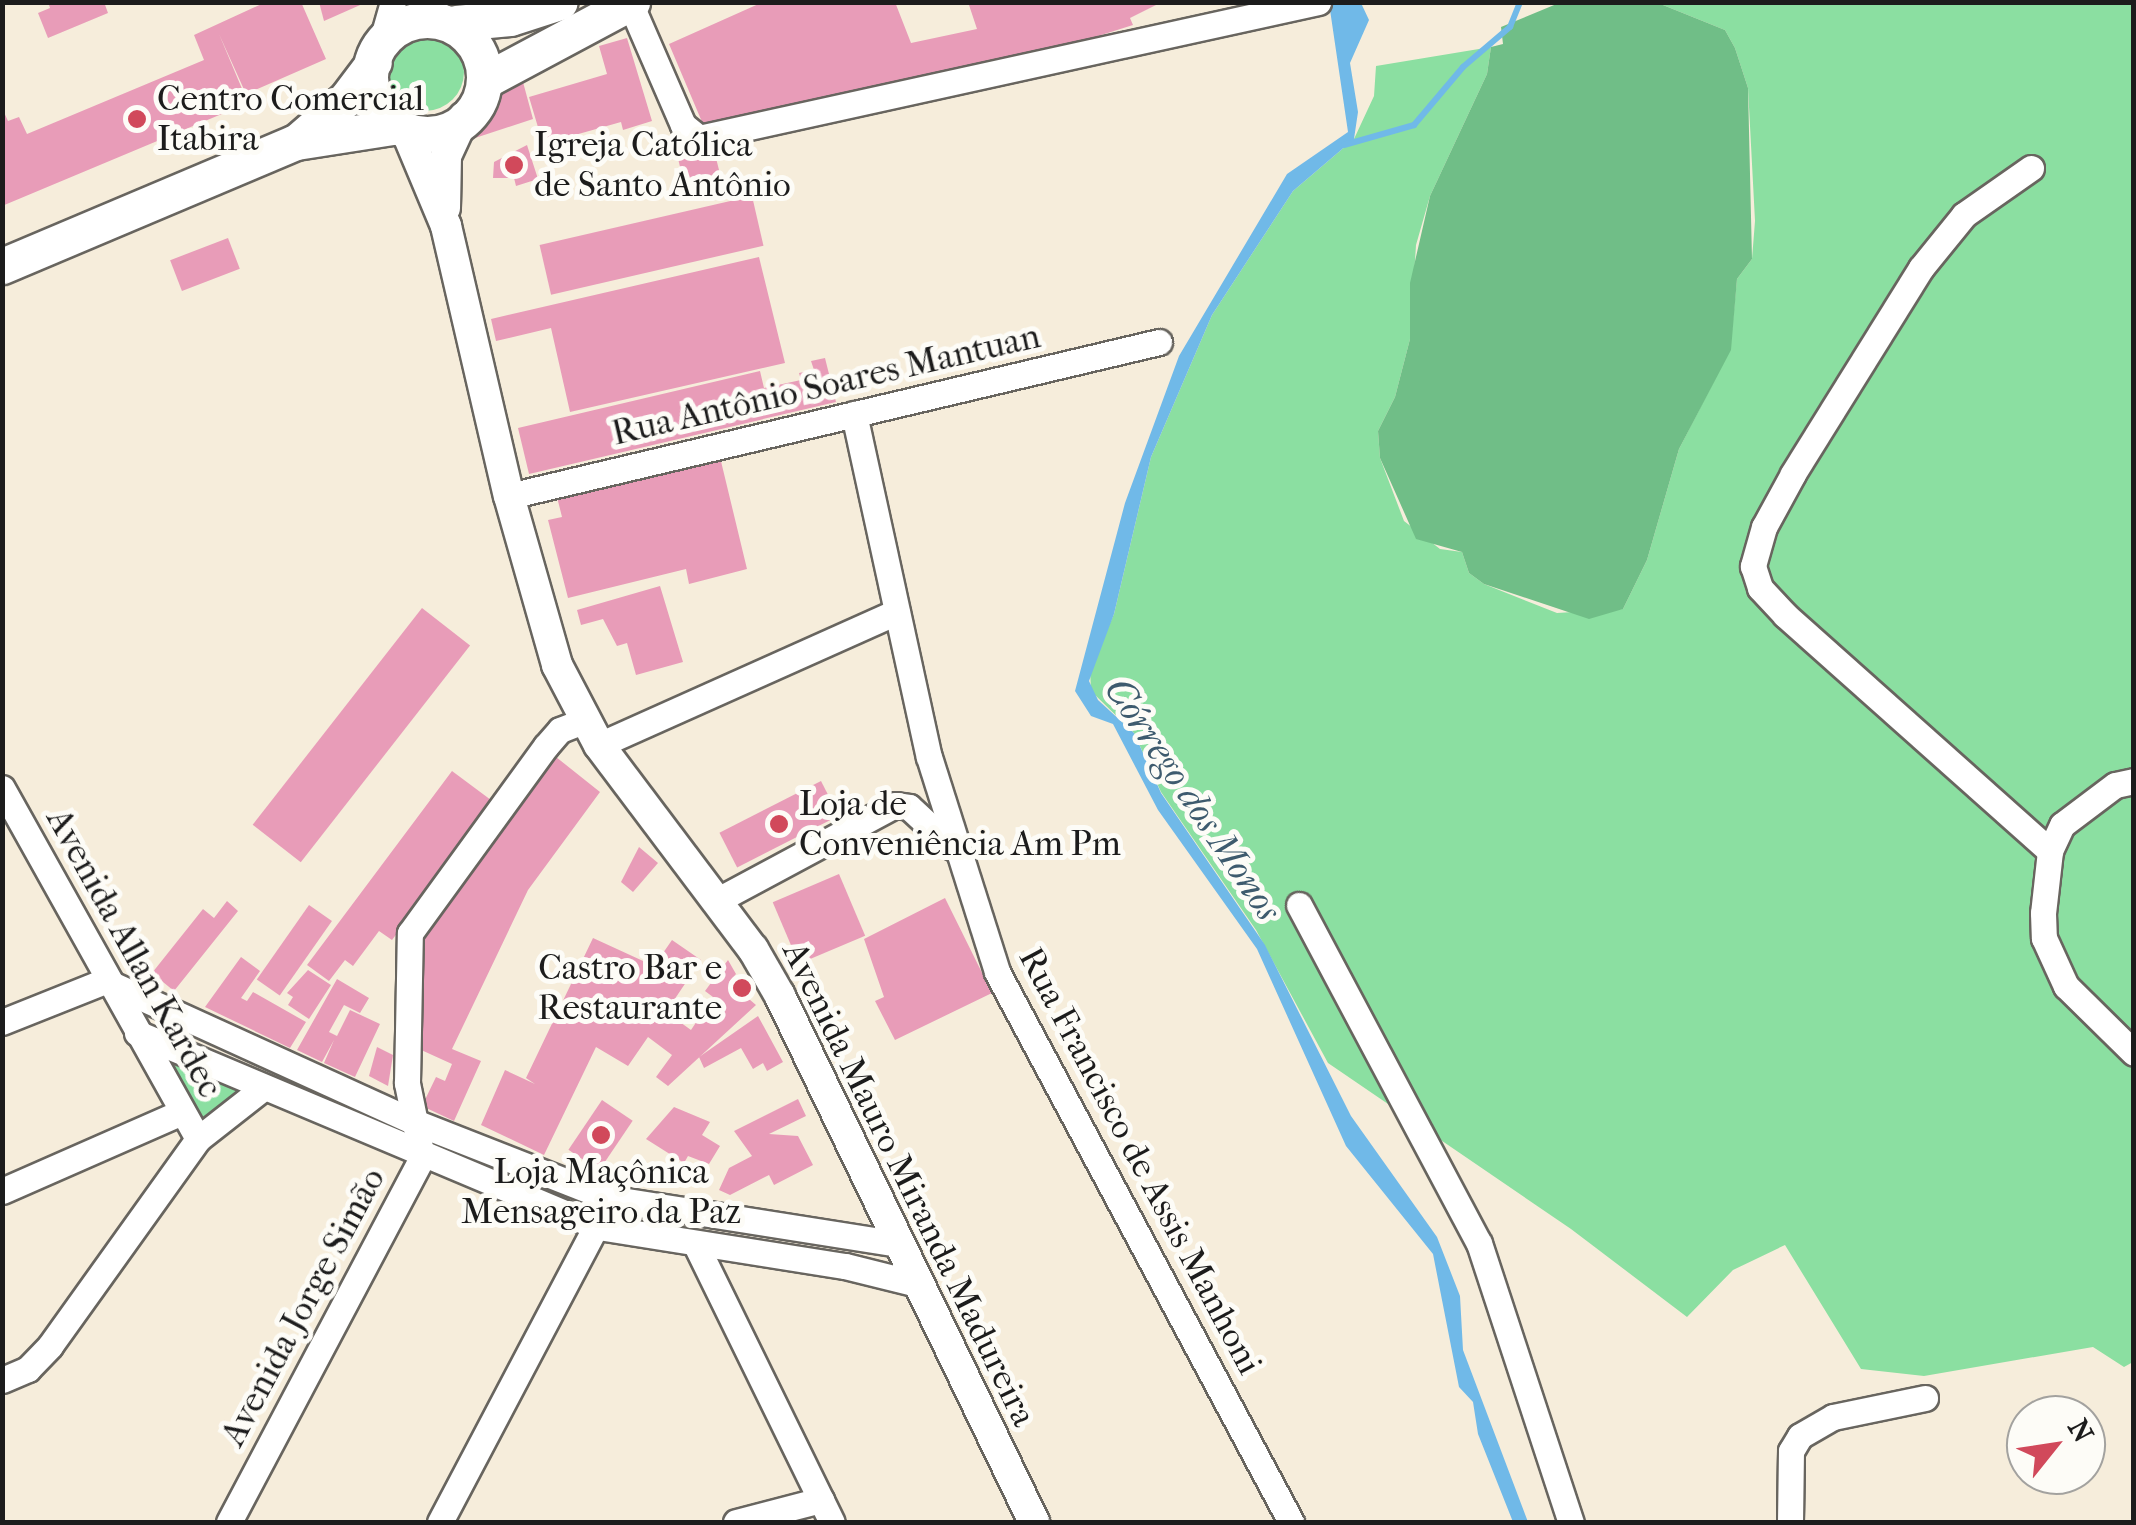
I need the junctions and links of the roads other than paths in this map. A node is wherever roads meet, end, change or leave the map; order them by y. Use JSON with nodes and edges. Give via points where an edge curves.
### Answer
{"nodes":[{"id":1,"x":393,"y":2,"type":"edge"},
{"id":2,"x":560,"y":2,"type":"edge"},
{"id":3,"x":1318,"y":2,"type":"edge"},
{"id":4,"x":631,"y":3,"type":"edge"},
{"id":5,"x":441,"y":15,"type":"edge"},
{"id":6,"x":377,"y":56,"type":"junction"},
{"id":7,"x":484,"y":82,"type":"junction"},
{"id":8,"x":464,"y":117,"type":"junction"},
{"id":9,"x":400,"y":130,"type":"junction"},
{"id":10,"x":296,"y":142,"type":"junction"},
{"id":11,"x":2031,"y":168,"type":"dead end"},
{"id":12,"x":446,"y":226,"type":"junction"},
{"id":13,"x":2,"y":266,"type":"edge"},
{"id":14,"x":1159,"y":342,"type":"dead end"},
{"id":15,"x":854,"y":414,"type":"junction"},
{"id":16,"x":508,"y":496,"type":"junction"},
{"id":17,"x":897,"y":612,"type":"junction"},
{"id":18,"x":592,"y":733,"type":"junction"},
{"id":19,"x":2134,"y":781,"type":"edge"},
{"id":20,"x":2,"y":788,"type":"edge"},
{"id":21,"x":14,"y":835,"type":"edge"},
{"id":22,"x":955,"y":850,"type":"junction"},
{"id":23,"x":2050,"y":851,"type":"junction"},
{"id":24,"x":716,"y":901,"type":"junction"},
{"id":25,"x":1299,"y":905,"type":"dead end"},
{"id":26,"x":105,"y":981,"type":"junction"},
{"id":27,"x":2,"y":1022,"type":"edge"},
{"id":28,"x":138,"y":1033,"type":"junction"},
{"id":29,"x":2134,"y":1053,"type":"edge"},
{"id":30,"x":263,"y":1088,"type":"junction"},
{"id":31,"x":338,"y":1088,"type":"junction"},
{"id":32,"x":182,"y":1112,"type":"junction"},
{"id":33,"x":328,"y":1115,"type":"junction"},
{"id":34,"x":412,"y":1121,"type":"junction"},
{"id":35,"x":198,"y":1140,"type":"junction"},
{"id":36,"x":422,"y":1158,"type":"junction"},
{"id":37,"x":2,"y":1192,"type":"edge"},
{"id":38,"x":608,"y":1198,"type":"junction"},
{"id":39,"x":598,"y":1227,"type":"junction"},
{"id":40,"x":898,"y":1244,"type":"junction"},
{"id":41,"x":697,"y":1247,"type":"junction"},
{"id":42,"x":917,"y":1284,"type":"junction"},
{"id":43,"x":2,"y":1380,"type":"edge"},
{"id":44,"x":1925,"y":1398,"type":"dead end"},
{"id":45,"x":827,"y":1512,"type":"edge"},
{"id":46,"x":228,"y":1522,"type":"edge"},
{"id":47,"x":440,"y":1522,"type":"edge"},
{"id":48,"x":736,"y":1522,"type":"edge"},
{"id":49,"x":1034,"y":1522,"type":"edge"},
{"id":50,"x":1290,"y":1522,"type":"edge"},
{"id":51,"x":1571,"y":1522,"type":"edge"},
{"id":52,"x":1790,"y":1522,"type":"edge"}],
"edges":[{"from":1,"to":6,"type":"street"},
{"from":2,"to":5,"type":"highway","via":[[510,18]]},
{"from":3,"to":4,"type":"street","via":[[699,138],[683,124]]},
{"from":4,"to":7,"type":"highway"},
{"from":5,"to":6,"type":"highway","via":[[403,25]]},
{"from":5,"to":7,"type":"highway","via":[[476,42]]},
{"from":6,"to":9,"type":"highway","via":[[370,89]]},
{"from":6,"to":10,"type":"highway","via":[[339,107]]},
{"from":7,"to":8,"type":"highway"},
{"from":8,"to":9,"type":"highway","via":[[444,132]]},
{"from":8,"to":12,"type":"main road","via":[[446,156]]},
{"from":9,"to":10,"type":"highway"},
{"from":9,"to":12,"type":"main road"},
{"from":10,"to":13,"type":"highway"},
{"from":11,"to":23,"type":"street","via":[[1964,215],[1921,268],[1786,487],[1753,566],[1760,588],[1785,615]]},
{"from":12,"to":16,"type":"main road","name":"Avenida Mauro Miranda Madureira"},
{"from":14,"to":15,"type":"street","name":"Rua Antônio Soares Mantuan"},
{"from":15,"to":16,"type":"street","name":"Rua Antônio Soares Mantuan"},
{"from":15,"to":17,"type":"street","name":"Rua Francisco de Assis Manhoni"},
{"from":16,"to":18,"type":"main road","name":"Avenida Mauro Miranda Madureira","via":[[538,610]]},
{"from":17,"to":18,"type":"street","name":"Avenida Jorge Simão"},
{"from":17,"to":22,"type":"street","name":"Rua Francisco de Assis Manhoni"},
{"from":18,"to":24,"type":"main road","name":"Avenida Mauro Miranda Madureira"},
{"from":18,"to":34,"type":"street","name":"Avenida Jorge Simão","via":[[560,730],[410,933]]},
{"from":19,"to":23,"type":"street","via":[[2079,808]]},
{"from":20,"to":21,"type":"street","name":"Avenida Allan Kardec"},
{"from":21,"to":26,"type":"street","name":"Avenida Allan Kardec"},
{"from":22,"to":24,"type":"street","via":[[909,807],[895,804]]},
{"from":22,"to":50,"type":"street","name":"Rua Francisco de Assis Manhoni","via":[[1013,1004]]},
{"from":23,"to":29,"type":"street","via":[[2042,913],[2054,967],[2083,1008]]},
{"from":24,"to":40,"type":"main road","name":"Avenida Mauro Miranda Madureira","via":[[780,996]]},
{"from":25,"to":51,"type":"street","via":[[1480,1243]]},
{"from":26,"to":27,"type":"street"},
{"from":26,"to":28,"type":"street","name":"Avenida Allan Kardec"},
{"from":26,"to":31,"type":"street"},
{"from":28,"to":30,"type":"street"},
{"from":28,"to":32,"type":"street","name":"Avenida Allan Kardec"},
{"from":30,"to":33,"type":"street"},
{"from":30,"to":35,"type":"street"},
{"from":31,"to":33,"type":"street"},
{"from":31,"to":34,"type":"street"},
{"from":32,"to":35,"type":"street","name":"Avenida Allan Kardec"},
{"from":32,"to":37,"type":"street"},
{"from":33,"to":36,"type":"street"},
{"from":34,"to":36,"type":"street","name":"Avenida Jorge Simão"},
{"from":34,"to":38,"type":"street"},
{"from":35,"to":43,"type":"street","name":"Avenida Allan Kardec","via":[[50,1346],[28,1369]]},
{"from":36,"to":39,"type":"street"},
{"from":36,"to":46,"type":"street","name":"Avenida Jorge Simão"},
{"from":38,"to":39,"type":"street"},
{"from":38,"to":40,"type":"street"},
{"from":39,"to":41,"type":"street"},
{"from":39,"to":47,"type":"street"},
{"from":40,"to":42,"type":"main road","name":"Avenida Mauro Miranda Madureira"},
{"from":41,"to":42,"type":"street","via":[[846,1266]]},
{"from":41,"to":45,"type":"street"},
{"from":42,"to":49,"type":"main road","name":"Avenida Mauro Miranda Madureira"},
{"from":44,"to":52,"type":"street","via":[[1833,1416],[1800,1436],[1791,1452]]},
{"from":45,"to":48,"type":"street"}]}
